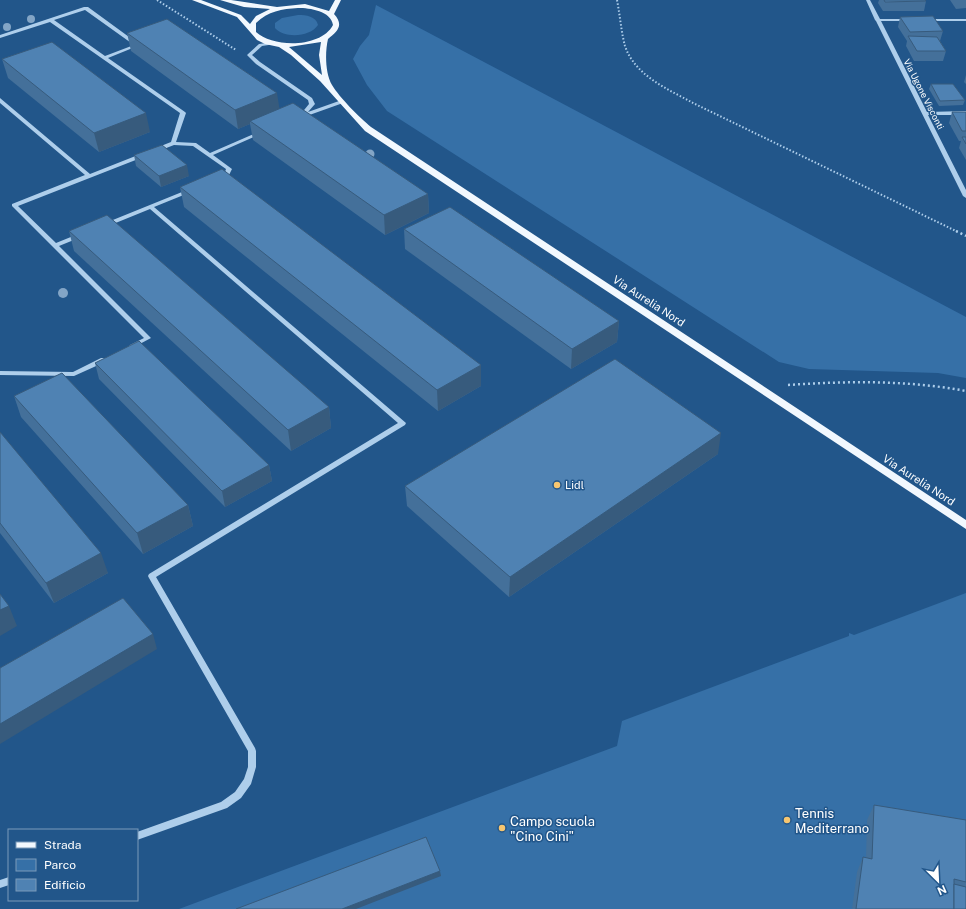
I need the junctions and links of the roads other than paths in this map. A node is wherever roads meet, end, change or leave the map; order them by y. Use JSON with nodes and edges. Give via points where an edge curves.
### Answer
{"nodes":[{"id":1,"x":195,"y":0,"type":"edge"},
{"id":2,"x":223,"y":0,"type":"edge"},
{"id":3,"x":318,"y":0,"type":"edge"},
{"id":4,"x":338,"y":0,"type":"edge"},
{"id":5,"x":868,"y":0,"type":"edge"},
{"id":6,"x":305,"y":6,"type":"junction"},
{"id":7,"x":282,"y":7,"type":"junction"},
{"id":8,"x":332,"y":14,"type":"junction"},
{"id":9,"x":50,"y":20,"type":"junction"},
{"id":10,"x":878,"y":20,"type":"junction"},
{"id":11,"x":914,"y":20,"type":"edge"},
{"id":12,"x":922,"y":20,"type":"edge"},
{"id":13,"x":966,"y":20,"type":"edge"},
{"id":14,"x":253,"y":32,"type":"junction"},
{"id":15,"x":0,"y":37,"type":"edge"},
{"id":16,"x":326,"y":37,"type":"junction"},
{"id":17,"x":277,"y":44,"type":"junction"},
{"id":18,"x":104,"y":58,"type":"junction"},
{"id":19,"x":329,"y":86,"type":"junction"},
{"id":20,"x":0,"y":100,"type":"edge"},
{"id":21,"x":341,"y":102,"type":"junction"},
{"id":22,"x":926,"y":114,"type":"junction"},
{"id":23,"x":966,"y":114,"type":"edge"},
{"id":24,"x":301,"y":116,"type":"junction"},
{"id":25,"x":295,"y":119,"type":"edge"},
{"id":26,"x":267,"y":130,"type":"edge"},
{"id":27,"x":173,"y":143,"type":"junction"},
{"id":28,"x":209,"y":155,"type":"junction"},
{"id":29,"x":89,"y":176,"type":"junction"},
{"id":30,"x":966,"y":196,"type":"edge"},
{"id":31,"x":150,"y":206,"type":"junction"},
{"id":32,"x":54,"y":245,"type":"junction"},
{"id":33,"x":128,"y":348,"type":"edge"},
{"id":34,"x":108,"y":358,"type":"edge"},
{"id":35,"x":0,"y":373,"type":"edge"},
{"id":36,"x":966,"y":525,"type":"edge"},
{"id":37,"x":138,"y":836,"type":"edge"}],
"edges":[{"from":1,"to":14,"type":"main road","name":"Via Aurelia Nord","via":[[239,16]]},
{"from":2,"to":7,"type":"main road","via":[[252,6]]},
{"from":3,"to":6,"type":"main road"},
{"from":4,"to":8,"type":"main road"},
{"from":5,"to":10,"type":"street","name":"Via Ugone Visconti"},
{"from":6,"to":7,"type":"main road"},
{"from":6,"to":8,"type":"main road"},
{"from":7,"to":14,"type":"main road","via":[[256,18],[252,27]]},
{"from":8,"to":16,"type":"main road","via":[[336,26]]},
{"from":9,"to":15,"type":"street"},
{"from":9,"to":18,"type":"street"},
{"from":9,"to":18,"type":"street","via":[[86,8],[138,45]]},
{"from":10,"to":11,"type":"street"},
{"from":10,"to":22,"type":"street","name":"Via Ugone Visconti"},
{"from":12,"to":13,"type":"street"},
{"from":14,"to":17,"type":"main road","name":"Via Aurelia Nord","via":[[261,39]]},
{"from":16,"to":17,"type":"main road","via":[[305,44]]},
{"from":16,"to":19,"type":"main road","name":"Via Aurelia Nord","via":[[323,46],[323,68]]},
{"from":17,"to":19,"type":"main road","name":"Via Aurelia Nord","via":[[298,56]]},
{"from":17,"to":24,"type":"street","via":[[262,45],[249,55],[310,98],[312,104]]},
{"from":18,"to":27,"type":"street","via":[[183,113]]},
{"from":19,"to":21,"type":"main road","name":"Via Aurelia Nord"},
{"from":20,"to":29,"type":"street"},
{"from":21,"to":24,"type":"street"},
{"from":21,"to":36,"type":"main road","name":"Via Aurelia Nord","via":[[368,129],[392,146]]},
{"from":22,"to":23,"type":"street"},
{"from":22,"to":30,"type":"street","name":"Via Ugone Visconti"},
{"from":24,"to":25,"type":"street"},
{"from":26,"to":28,"type":"street"},
{"from":27,"to":28,"type":"street","via":[[194,144]]},
{"from":27,"to":29,"type":"street"},
{"from":28,"to":31,"type":"street","via":[[229,169],[226,176]]},
{"from":29,"to":32,"type":"street","via":[[14,205]]},
{"from":31,"to":32,"type":"street"},
{"from":31,"to":37,"type":"street","via":[[403,423],[152,576],[252,751],[252,767],[248,781],[238,794],[224,805]]},
{"from":32,"to":33,"type":"street","via":[[148,338]]},
{"from":34,"to":35,"type":"street","via":[[74,374]]}]}
